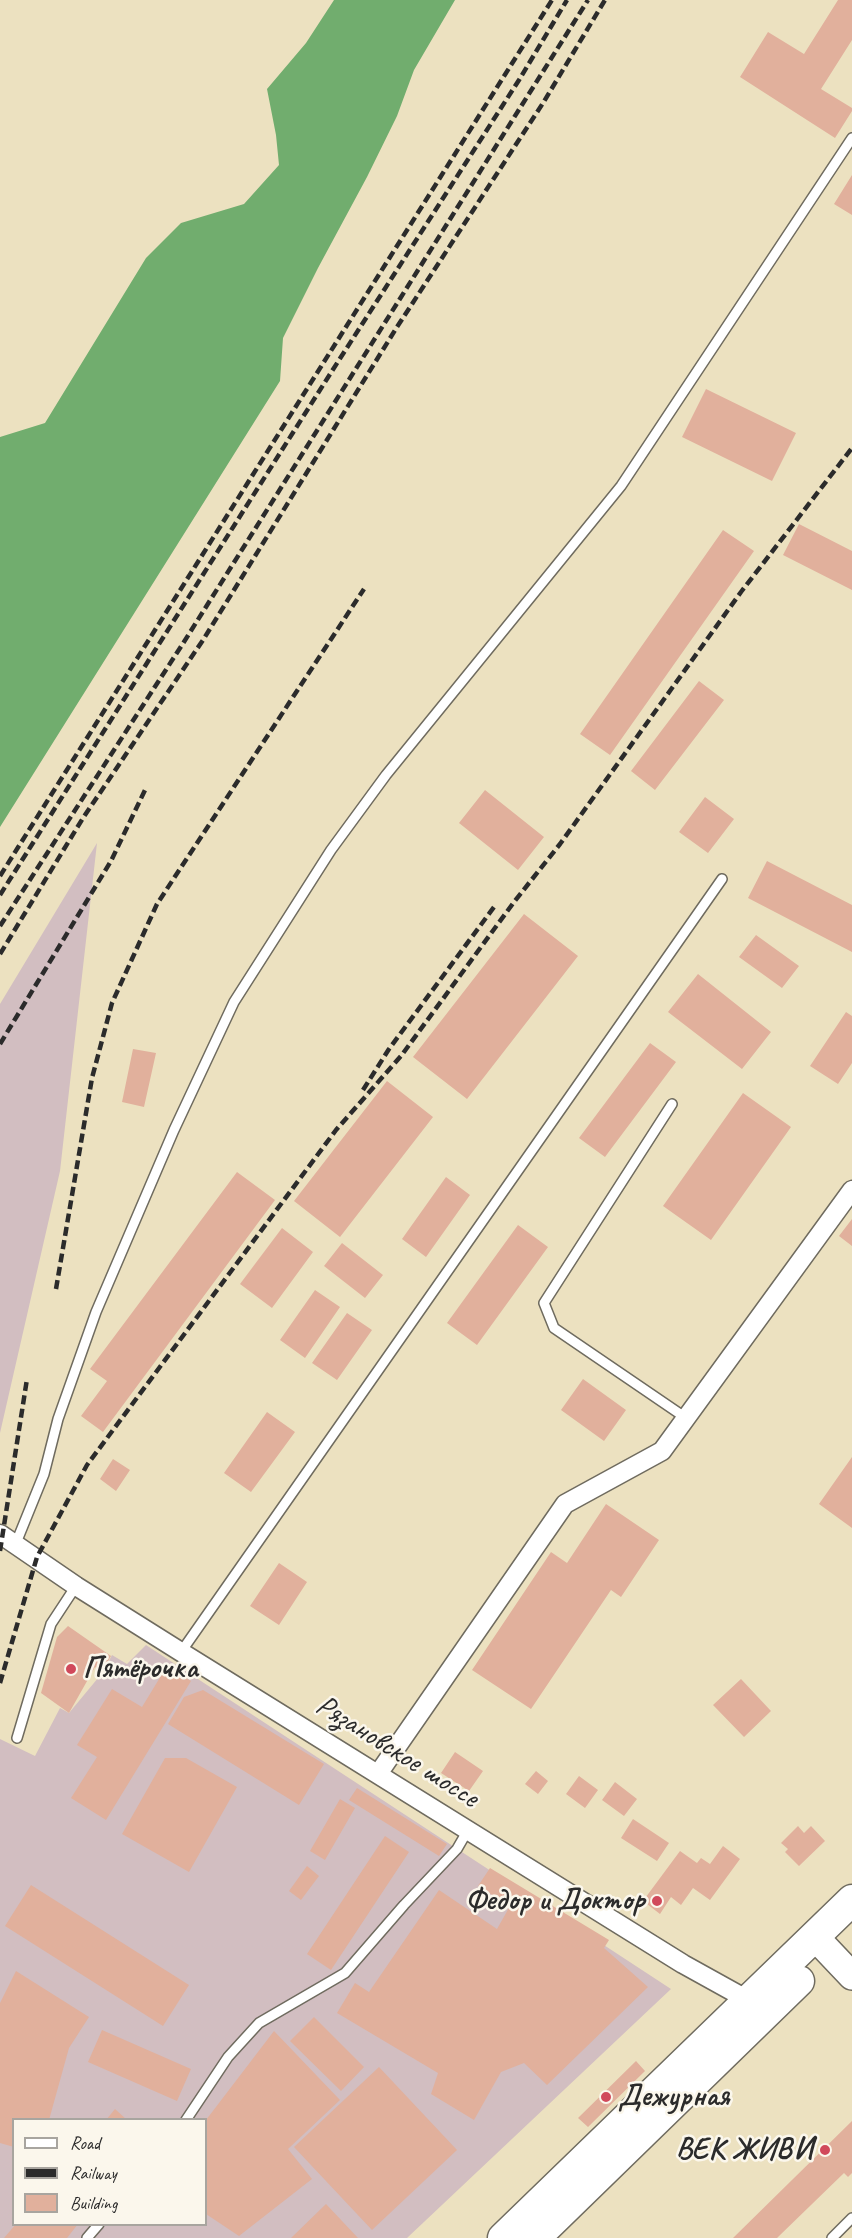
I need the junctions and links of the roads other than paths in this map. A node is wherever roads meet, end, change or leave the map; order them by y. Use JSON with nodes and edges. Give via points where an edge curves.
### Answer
{"nodes":[{"id":1,"x":852,"y":138,"type":"edge"},
{"id":2,"x":722,"y":879,"type":"dead end"},
{"id":3,"x":672,"y":1104,"type":"dead end"},
{"id":4,"x":852,"y":1191,"type":"edge"},
{"id":5,"x":686,"y":1418,"type":"junction"},
{"id":6,"x":0,"y":1534,"type":"edge"},
{"id":7,"x":16,"y":1543,"type":"junction"},
{"id":8,"x":76,"y":1586,"type":"junction"},
{"id":9,"x":181,"y":1652,"type":"junction"},
{"id":10,"x":17,"y":1738,"type":"dead end"},
{"id":11,"x":378,"y":1774,"type":"junction"},
{"id":12,"x":468,"y":1830,"type":"junction"},
{"id":13,"x":852,"y":1900,"type":"edge"},
{"id":14,"x":852,"y":1928,"type":"edge"},
{"id":15,"x":821,"y":1944,"type":"junction"},
{"id":16,"x":852,"y":1976,"type":"edge"},
{"id":17,"x":759,"y":2007,"type":"junction"},
{"id":18,"x":187,"y":2118,"type":"edge"},
{"id":19,"x":850,"y":2224,"type":"edge"},
{"id":20,"x":97,"y":2226,"type":"edge"},
{"id":21,"x":87,"y":2238,"type":"edge"},
{"id":22,"x":503,"y":2238,"type":"edge"},
{"id":23,"x":535,"y":2238,"type":"edge"},
{"id":24,"x":831,"y":2238,"type":"edge"}],
"edges":[{"from":1,"to":7,"type":"lane","via":[[621,486],[386,775],[331,850],[234,1002],[96,1312],[58,1419],[44,1474]]},
{"from":2,"to":9,"type":"lane"},
{"from":3,"to":5,"type":"lane","via":[[544,1303],[554,1328]]},
{"from":4,"to":5,"type":"street"},
{"from":5,"to":11,"type":"street","via":[[662,1451],[565,1504]]},
{"from":6,"to":7,"type":"street","name":"Рязановское шоссе"},
{"from":7,"to":8,"type":"street","name":"Рязановское шоссе"},
{"from":8,"to":9,"type":"street","name":"Рязановское шоссе"},
{"from":8,"to":10,"type":"lane","via":[[51,1624]]},
{"from":9,"to":11,"type":"street","name":"Рязановское шоссе"},
{"from":11,"to":12,"type":"street","name":"Рязановское шоссе"},
{"from":12,"to":17,"type":"street","name":"Рязановское шоссе"},
{"from":12,"to":18,"type":"lane","via":[[457,1849],[345,1973],[259,2023],[228,2057]]},
{"from":13,"to":15,"type":"main road"},
{"from":14,"to":15,"type":"main road"},
{"from":15,"to":16,"type":"street"},
{"from":15,"to":17,"type":"main road"},
{"from":17,"to":22,"type":"main road"},
{"from":17,"to":23,"type":"main road"},
{"from":19,"to":24,"type":"lane"},
{"from":20,"to":21,"type":"lane"}]}
